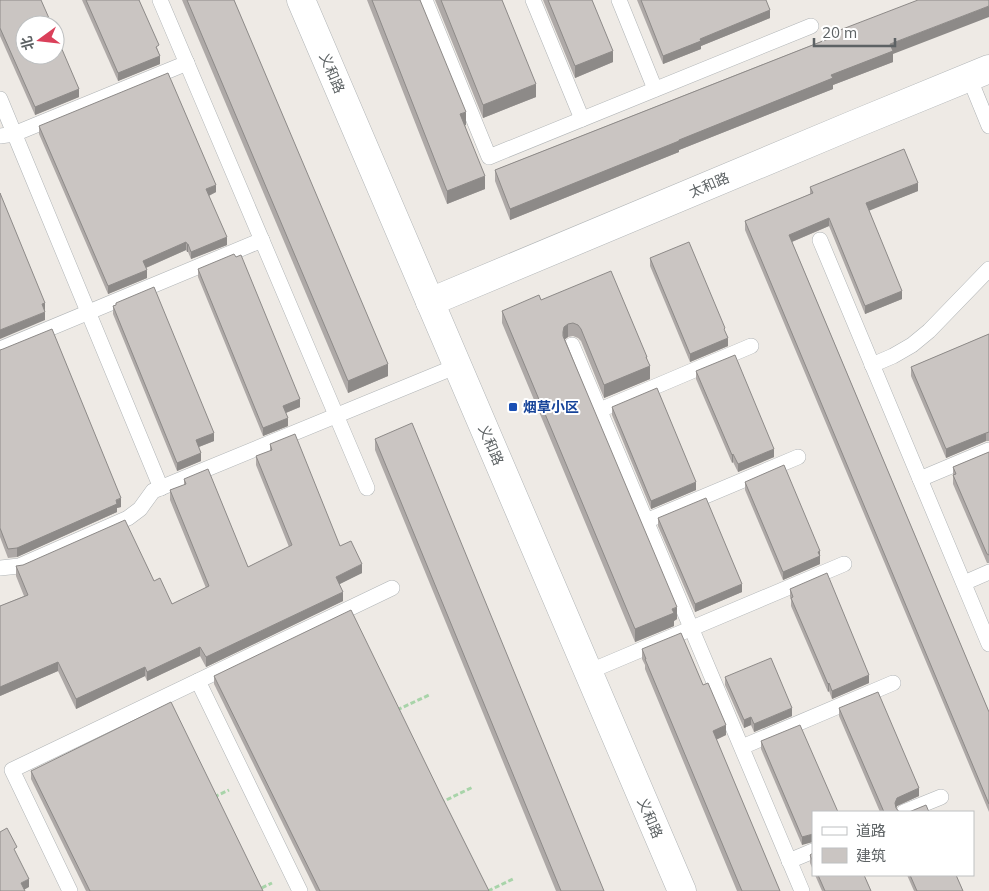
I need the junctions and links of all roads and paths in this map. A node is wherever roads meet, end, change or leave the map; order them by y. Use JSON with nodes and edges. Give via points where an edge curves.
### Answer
{"nodes":[{"id":1,"x":160,"y":0,"type":"edge"},
{"id":2,"x":301,"y":0,"type":"edge"},
{"id":3,"x":426,"y":0,"type":"edge"},
{"id":4,"x":533,"y":0,"type":"edge"},
{"id":5,"x":619,"y":0,"type":"edge"},
{"id":6,"x":811,"y":26,"type":"dead end"},
{"id":7,"x":187,"y":63,"type":"junction"},
{"id":8,"x":979,"y":73,"type":"edge"},
{"id":9,"x":655,"y":89,"type":"junction"},
{"id":10,"x":0,"y":99,"type":"edge"},
{"id":11,"x":582,"y":119,"type":"junction"},
{"id":12,"x":989,"y":126,"type":"edge"},
{"id":13,"x":7,"y":135,"type":"edge"},
{"id":14,"x":262,"y":240,"type":"junction"},
{"id":15,"x":820,"y":240,"type":"dead end"},
{"id":16,"x":989,"y":269,"type":"edge"},
{"id":17,"x":430,"y":302,"type":"junction"},
{"id":18,"x":88,"y":313,"type":"junction"},
{"id":19,"x":572,"y":346,"type":"dead end"},
{"id":20,"x":751,"y":346,"type":"dead end"},
{"id":21,"x":0,"y":349,"type":"edge"},
{"id":22,"x":872,"y":365,"type":"junction"},
{"id":23,"x":457,"y":366,"type":"junction"},
{"id":24,"x":600,"y":410,"type":"junction"},
{"id":25,"x":336,"y":416,"type":"junction"},
{"id":26,"x":989,"y":450,"type":"edge"},
{"id":27,"x":798,"y":457,"type":"dead end"},
{"id":28,"x":920,"y":479,"type":"junction"},
{"id":29,"x":161,"y":488,"type":"junction"},
{"id":30,"x":367,"y":488,"type":"dead end"},
{"id":31,"x":646,"y":521,"type":"junction"},
{"id":32,"x":844,"y":564,"type":"dead end"},
{"id":33,"x":0,"y":568,"type":"edge"},
{"id":34,"x":989,"y":572,"type":"edge"},
{"id":35,"x":964,"y":583,"type":"junction"},
{"id":36,"x":392,"y":588,"type":"dead end"},
{"id":37,"x":691,"y":629,"type":"junction"},
{"id":38,"x":989,"y":644,"type":"edge"},
{"id":39,"x":588,"y":672,"type":"junction"},
{"id":40,"x":198,"y":681,"type":"junction"},
{"id":41,"x":893,"y":683,"type":"dead end"},
{"id":42,"x":742,"y":747,"type":"junction"},
{"id":43,"x":473,"y":787,"type":"dead end"},
{"id":44,"x":941,"y":797,"type":"dead end"},
{"id":45,"x":438,"y":804,"type":"edge"},
{"id":46,"x":906,"y":811,"type":"edge"},
{"id":47,"x":812,"y":851,"type":"edge"},
{"id":48,"x":789,"y":861,"type":"junction"},
{"id":49,"x":292,"y":873,"type":"junction"},
{"id":50,"x":515,"y":878,"type":"dead end"},
{"id":51,"x":70,"y":891,"type":"edge"},
{"id":52,"x":254,"y":891,"type":"edge"},
{"id":53,"x":300,"y":891,"type":"edge"},
{"id":54,"x":488,"y":891,"type":"edge"},
{"id":55,"x":682,"y":891,"type":"edge"},
{"id":56,"x":802,"y":891,"type":"edge"}],
"edges":[{"from":1,"to":7,"type":"lane"},
{"from":2,"to":17,"type":"street","name":"义和路"},
{"from":3,"to":11,"type":"lane","via":[[489,157]]},
{"from":4,"to":11,"type":"lane"},
{"from":5,"to":9,"type":"lane"},
{"from":6,"to":9,"type":"lane"},
{"from":7,"to":13,"type":"lane"},
{"from":7,"to":14,"type":"lane"},
{"from":8,"to":12,"type":"lane"},
{"from":8,"to":17,"type":"street","name":"太和路"},
{"from":9,"to":11,"type":"lane"},
{"from":10,"to":13,"type":"lane"},
{"from":13,"to":18,"type":"lane"},
{"from":14,"to":18,"type":"lane"},
{"from":14,"to":25,"type":"lane"},
{"from":15,"to":22,"type":"lane"},
{"from":16,"to":22,"type":"lane","via":[[912,345]]},
{"from":17,"to":23,"type":"street","name":"义和路"},
{"from":18,"to":21,"type":"lane"},
{"from":18,"to":29,"type":"lane"},
{"from":19,"to":24,"type":"lane"},
{"from":20,"to":24,"type":"lane"},
{"from":22,"to":28,"type":"lane"},
{"from":23,"to":25,"type":"lane"},
{"from":23,"to":39,"type":"street","name":"义和路"},
{"from":24,"to":31,"type":"lane"},
{"from":25,"to":29,"type":"lane"},
{"from":25,"to":30,"type":"lane"},
{"from":26,"to":28,"type":"lane"},
{"from":27,"to":31,"type":"lane"},
{"from":28,"to":35,"type":"lane"},
{"from":29,"to":33,"type":"lane","via":[[153,491],[140,509],[128,518],[19,566]]},
{"from":31,"to":37,"type":"lane"},
{"from":32,"to":37,"type":"lane"},
{"from":34,"to":35,"type":"lane"},
{"from":35,"to":38,"type":"lane"},
{"from":36,"to":40,"type":"lane"},
{"from":37,"to":39,"type":"lane"},
{"from":37,"to":42,"type":"lane"},
{"from":39,"to":55,"type":"street","name":"义和路"},
{"from":40,"to":49,"type":"lane"},
{"from":40,"to":51,"type":"lane","via":[[12,770]]},
{"from":41,"to":42,"type":"lane"},
{"from":42,"to":48,"type":"lane"},
{"from":43,"to":45,"type":"path"},
{"from":44,"to":46,"type":"lane"},
{"from":47,"to":48,"type":"lane"},
{"from":48,"to":56,"type":"lane"},
{"from":49,"to":52,"type":"path"},
{"from":49,"to":53,"type":"lane"},
{"from":50,"to":54,"type":"path"}]}
